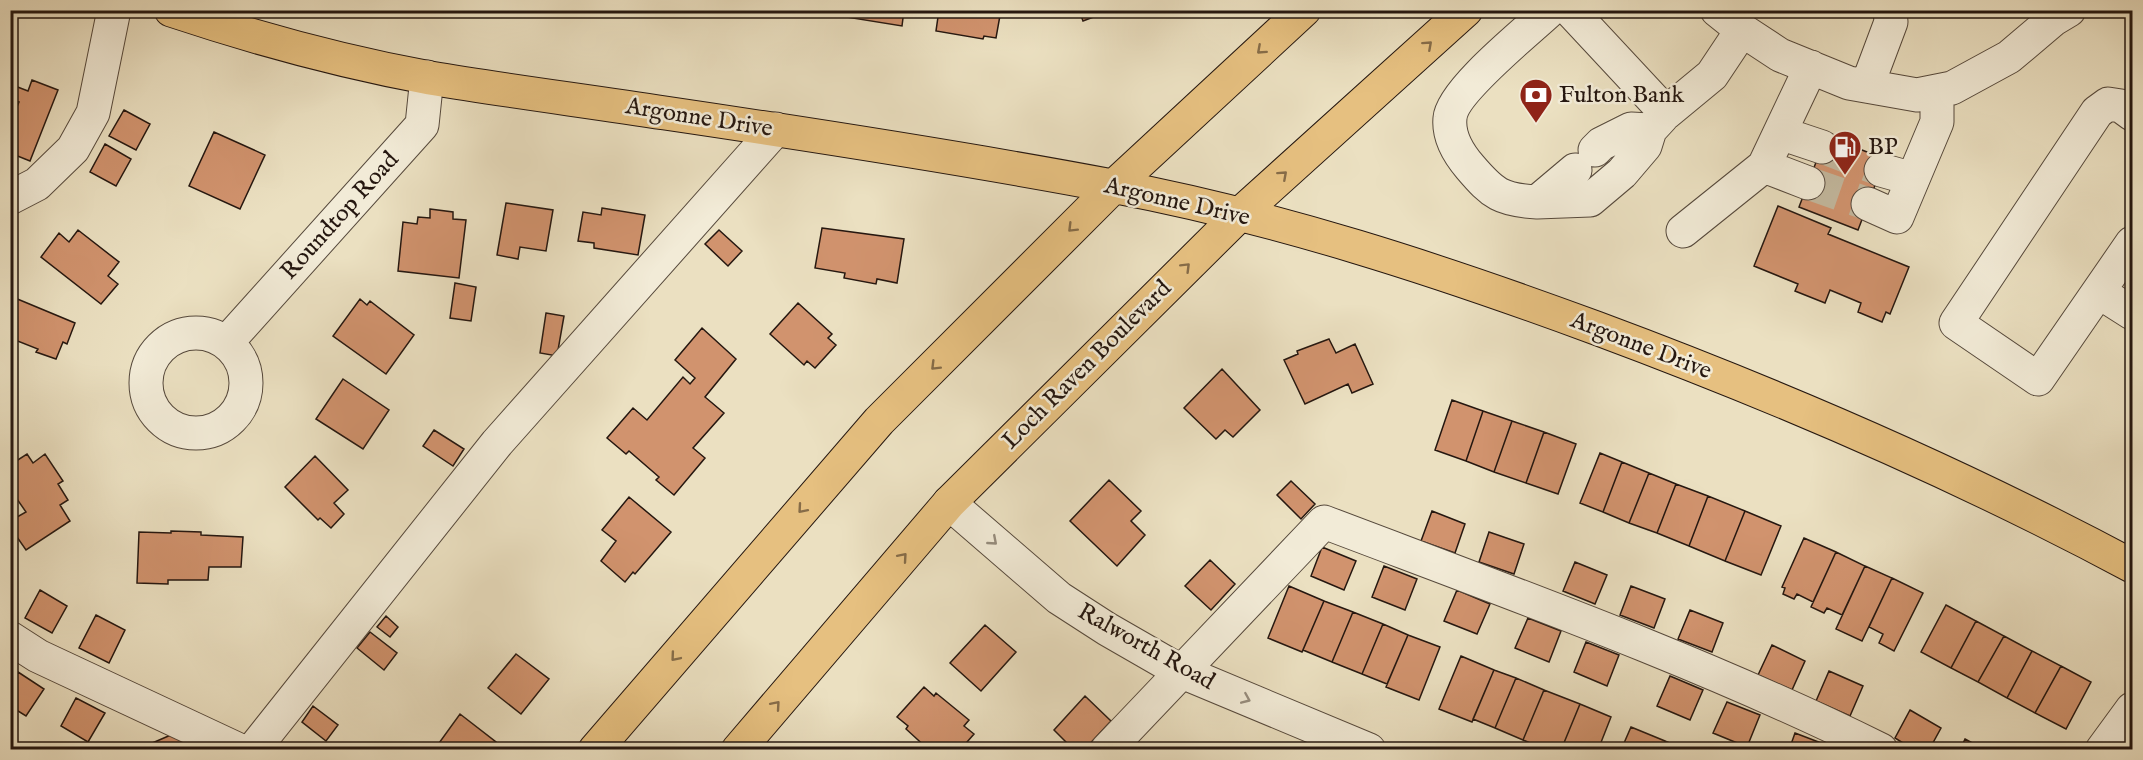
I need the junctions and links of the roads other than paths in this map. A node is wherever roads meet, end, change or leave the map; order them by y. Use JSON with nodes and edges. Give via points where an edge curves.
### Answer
{"nodes":[{"id":1,"x":114,"y":10,"type":"edge"},
{"id":2,"x":171,"y":10,"type":"edge"},
{"id":3,"x":1304,"y":10,"type":"edge"},
{"id":4,"x":1466,"y":10,"type":"edge"},
{"id":5,"x":1550,"y":10,"type":"edge"},
{"id":6,"x":1570,"y":10,"type":"edge"},
{"id":7,"x":2069,"y":10,"type":"edge"},
{"id":8,"x":1891,"y":13,"type":"edge"},
{"id":9,"x":1729,"y":20,"type":"edge"},
{"id":10,"x":1811,"y":67,"type":"junction"},
{"id":11,"x":427,"y":77,"type":"junction"},
{"id":12,"x":1867,"y":86,"type":"junction"},
{"id":13,"x":1937,"y":91,"type":"junction"},
{"id":14,"x":2133,"y":114,"type":"edge"},
{"id":15,"x":1658,"y":122,"type":"junction"},
{"id":16,"x":776,"y":129,"type":"junction"},
{"id":17,"x":1780,"y":132,"type":"junction"},
{"id":18,"x":1822,"y":147,"type":"tunnel mouth"},
{"id":19,"x":1764,"y":166,"type":"junction"},
{"id":20,"x":1881,"y":170,"type":"tunnel mouth"},
{"id":21,"x":1913,"y":179,"type":"junction"},
{"id":22,"x":1808,"y":183,"type":"tunnel mouth"},
{"id":23,"x":1114,"y":186,"type":"junction"},
{"id":24,"x":10,"y":198,"type":"edge"},
{"id":25,"x":1537,"y":202,"type":"junction"},
{"id":26,"x":1868,"y":204,"type":"tunnel mouth"},
{"id":27,"x":1239,"y":214,"type":"junction"},
{"id":28,"x":1683,"y":231,"type":"dead end"},
{"id":29,"x":2133,"y":243,"type":"edge"},
{"id":30,"x":2099,"y":292,"type":"junction"},
{"id":31,"x":2133,"y":313,"type":"edge"},
{"id":32,"x":227,"y":342,"type":"dead end"},
{"id":33,"x":949,"y":502,"type":"junction"},
{"id":34,"x":2133,"y":566,"type":"edge"},
{"id":35,"x":10,"y":638,"type":"edge"},
{"id":36,"x":1180,"y":671,"type":"junction"},
{"id":37,"x":2133,"y":709,"type":"edge"},
{"id":38,"x":239,"y":750,"type":"edge"},
{"id":39,"x":253,"y":750,"type":"edge"},
{"id":40,"x":595,"y":750,"type":"edge"},
{"id":41,"x":738,"y":750,"type":"edge"},
{"id":42,"x":1107,"y":750,"type":"edge"},
{"id":43,"x":1369,"y":750,"type":"edge"},
{"id":44,"x":1881,"y":750,"type":"edge"},
{"id":45,"x":2103,"y":750,"type":"edge"}],
"edges":[{"from":1,"to":24,"type":"street","via":[[93,113],[73,149],[37,184]]},
{"from":2,"to":11,"type":"main road","name":"Argonne Drive","via":[[265,39]]},
{"from":3,"to":23,"type":"main road","one_way":true},
{"from":27,"to":4,"type":"main road","name":"Loch Raven Boulevard","one_way":true},
{"from":5,"to":25,"type":"street","via":[[1463,92],[1450,115],[1450,133],[1460,155],[1489,189],[1514,201]]},
{"from":6,"to":15,"type":"street"},
{"from":7,"to":13,"type":"street","via":[[2009,57],[1952,88]]},
{"from":8,"to":12,"type":"street"},
{"from":9,"to":10,"type":"street","via":[[1780,55]]},
{"from":9,"to":15,"type":"street","via":[[1712,75]]},
{"from":10,"to":12,"type":"street"},
{"from":10,"to":17,"type":"street"},
{"from":11,"to":16,"type":"main road","name":"Argonne Drive"},
{"from":11,"to":32,"type":"street","name":"Roundtop Road","via":[[422,125]]},
{"from":12,"to":13,"type":"street","via":[[1917,95]]},
{"from":13,"to":21,"type":"street","via":[[1937,122]]},
{"from":14,"to":30,"type":"street","via":[[2108,104],[2097,112],[1956,322],[2038,379]]},
{"from":15,"to":25,"type":"street","via":[[1631,129],[1601,144]]},
{"from":15,"to":25,"type":"street","via":[[1645,146],[1590,200]]},
{"from":16,"to":23,"type":"main road","name":"Argonne Drive"},
{"from":16,"to":39,"type":"street","via":[[497,443]]},
{"from":17,"to":18,"type":"street"},
{"from":17,"to":19,"type":"street"},
{"from":19,"to":22,"type":"street"},
{"from":19,"to":28,"type":"street"},
{"from":20,"to":21,"type":"street"},
{"from":21,"to":26,"type":"street","via":[[1897,217]]},
{"from":23,"to":27,"type":"main road","name":"Argonne Drive"},
{"from":23,"to":40,"type":"main road","one_way":true,"via":[[879,421]]},
{"from":33,"to":27,"type":"main road","name":"Loch Raven Boulevard","one_way":true},
{"from":27,"to":34,"type":"main road","name":"Argonne Drive","via":[[1436,271],[1671,356],[1967,483]]},
{"from":29,"to":30,"type":"street"},
{"from":30,"to":31,"type":"street"},
{"from":33,"to":36,"type":"street","name":"Ralworth Road","one_way":true,"via":[[1059,598]]},
{"from":41,"to":33,"type":"main road","name":"Loch Raven Boulevard","one_way":true},
{"from":35,"to":38,"type":"street","via":[[38,656]]},
{"from":36,"to":42,"type":"street"},
{"from":36,"to":43,"type":"street","name":"Ralworth Road","one_way":true},
{"from":36,"to":44,"type":"street","via":[[1324,522],[1562,612],[1814,716]]},
{"from":37,"to":45,"type":"street"}]}
